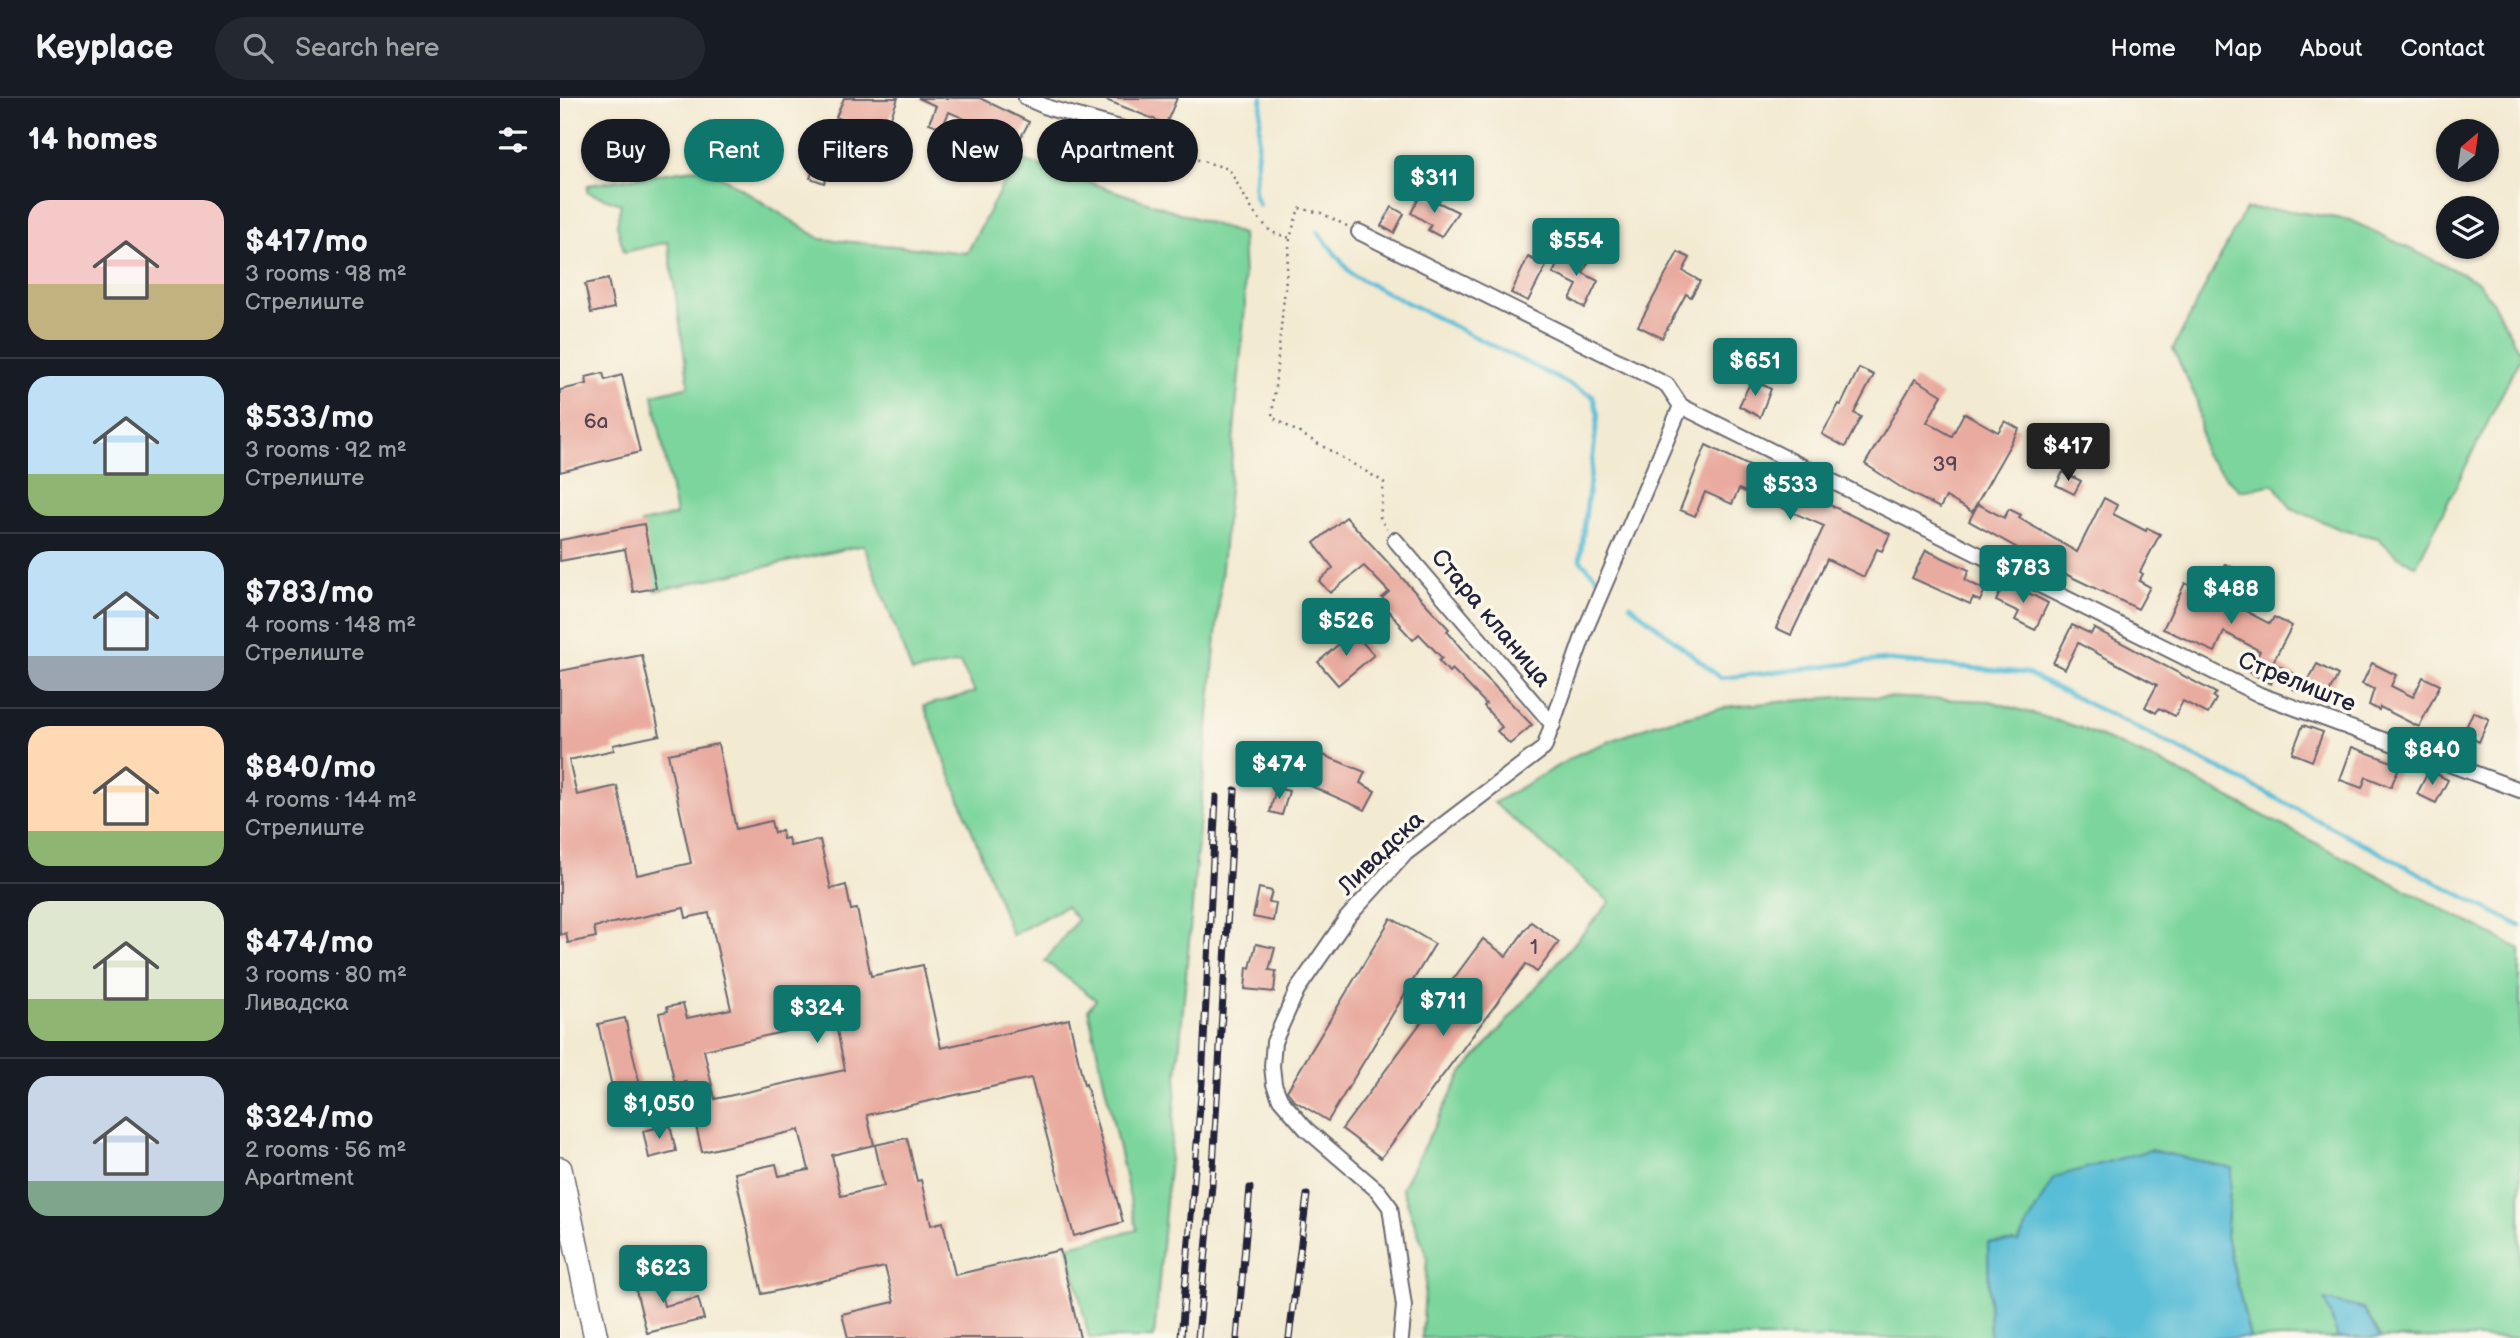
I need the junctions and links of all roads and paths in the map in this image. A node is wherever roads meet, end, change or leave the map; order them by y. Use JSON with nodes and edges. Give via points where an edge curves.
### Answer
{"nodes":[{"id":1,"x":1026,"y":98,"type":"edge"},
{"id":2,"x":1088,"y":119,"type":"edge"},
{"id":3,"x":1198,"y":160,"type":"edge"},
{"id":4,"x":1359,"y":232,"type":"joint"},
{"id":5,"x":1290,"y":238,"type":"junction"},
{"id":6,"x":1681,"y":406,"type":"junction"},
{"id":7,"x":1395,"y":540,"type":"joint"},
{"id":8,"x":1553,"y":726,"type":"junction"},
{"id":9,"x":2520,"y":790,"type":"edge"},
{"id":10,"x":560,"y":1169,"type":"edge"},
{"id":11,"x":563,"y":1198,"type":"edge"},
{"id":12,"x":596,"y":1338,"type":"edge"},
{"id":13,"x":1401,"y":1338,"type":"edge"}],
"edges":[{"from":1,"to":2,"type":"street"},
{"from":3,"to":5,"type":"path","via":[[1229,169],[1254,213],[1271,232]]},
{"from":4,"to":5,"type":"path","via":[[1321,213],[1299,208]]},
{"from":4,"to":6,"type":"street","name":"Стрелиште","via":[[1667,385]]},
{"from":5,"to":7,"type":"path","via":[[1272,417],[1384,482],[1380,517]]},
{"from":6,"to":8,"type":"street","name":"Ливадска","via":[[1586,628]]},
{"from":6,"to":9,"type":"street","name":"Стрелиште","via":[[2260,695]]},
{"from":7,"to":8,"type":"street","name":"Стара кланица"},
{"from":8,"to":13,"type":"street","name":"Ливадска","via":[[1544,748],[1406,853],[1347,918],[1297,990],[1274,1042],[1272,1066],[1280,1099],[1390,1207],[1404,1306]]},
{"from":10,"to":11,"type":"main road"},
{"from":11,"to":12,"type":"main road"}]}
